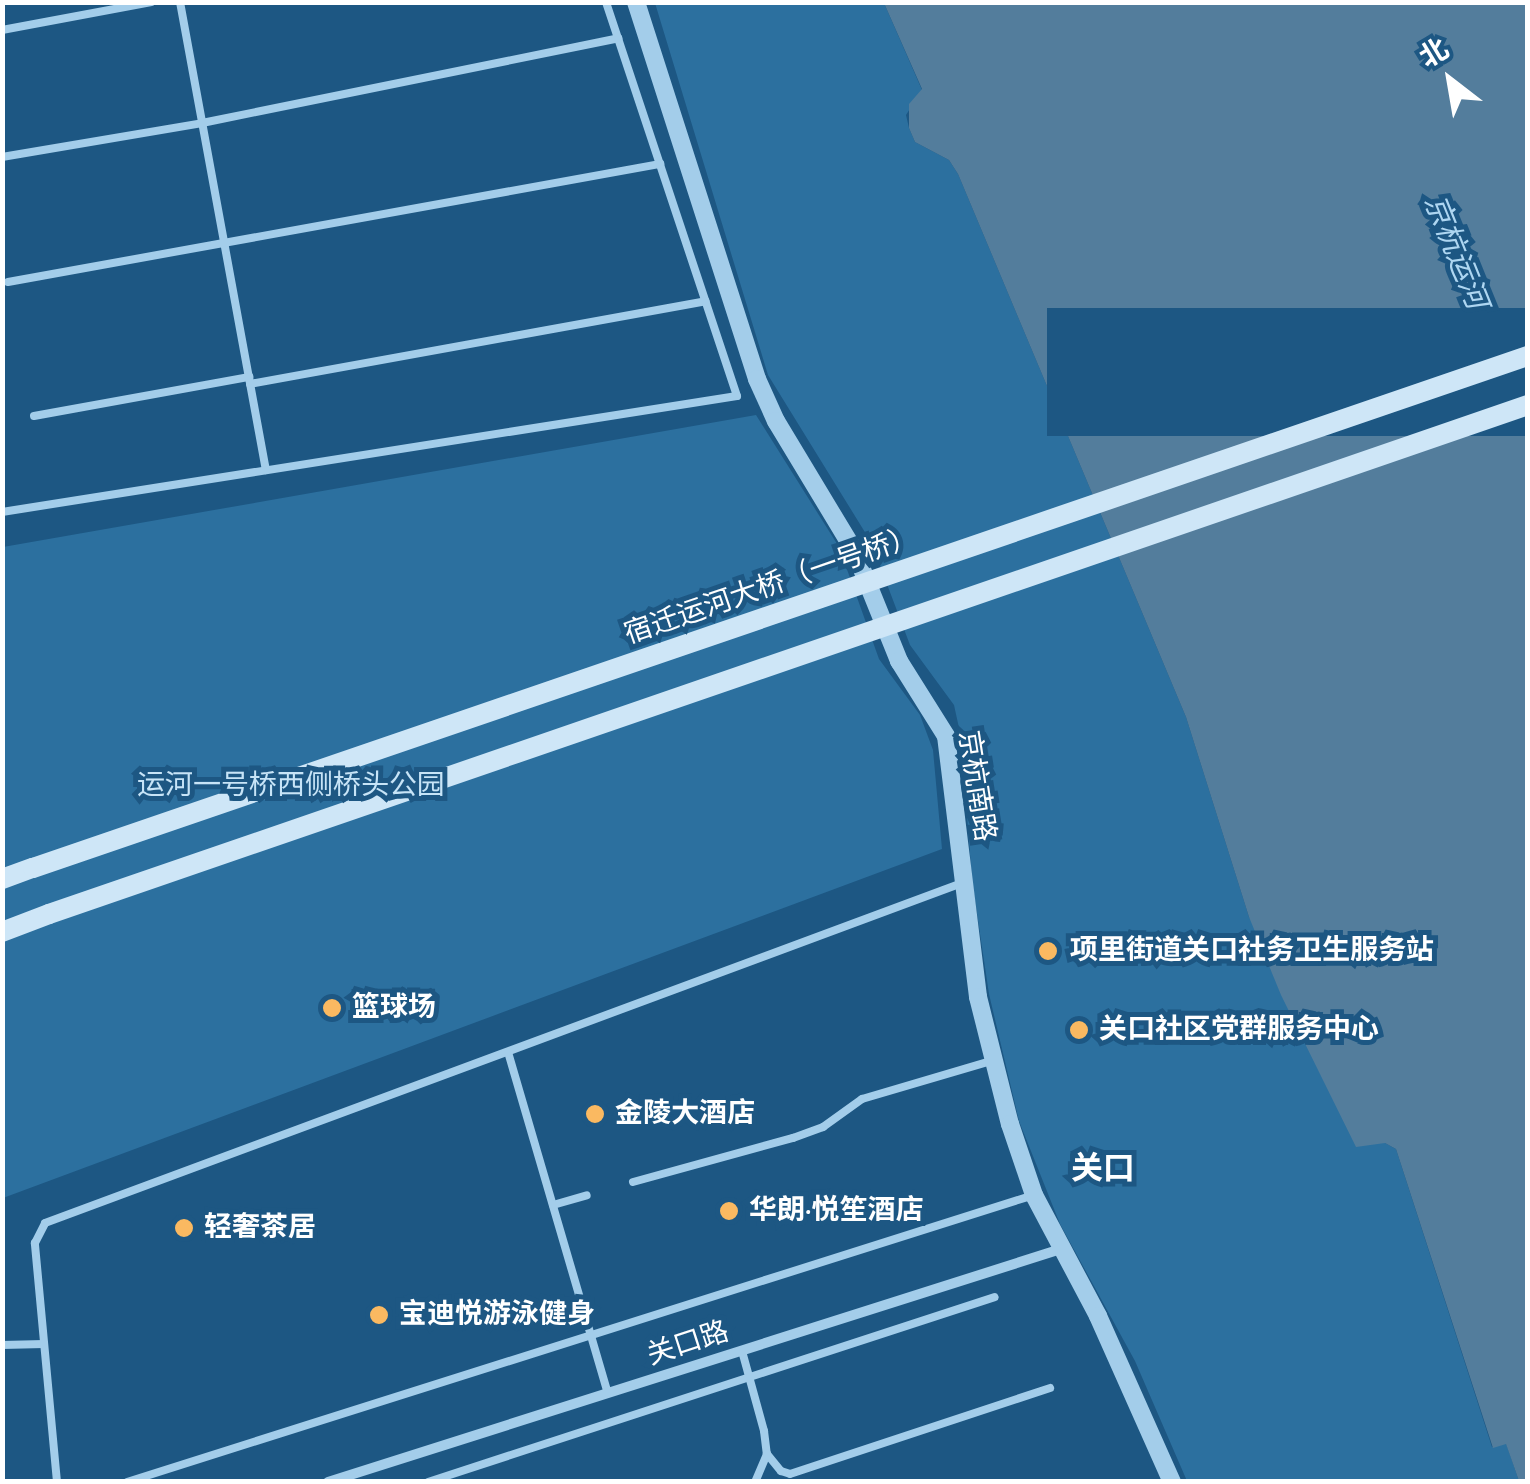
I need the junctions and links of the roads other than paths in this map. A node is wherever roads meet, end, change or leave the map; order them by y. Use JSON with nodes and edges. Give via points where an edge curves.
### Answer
{"nodes":[{"id":1,"x":150,"y":2,"type":"edge"},
{"id":2,"x":180,"y":2,"type":"edge"},
{"id":3,"x":606,"y":2,"type":"edge"},
{"id":4,"x":636,"y":2,"type":"edge"},
{"id":5,"x":2,"y":30,"type":"edge"},
{"id":6,"x":618,"y":38,"type":"junction"},
{"id":7,"x":202,"y":123,"type":"junction"},
{"id":8,"x":2,"y":157,"type":"edge"},
{"id":9,"x":660,"y":164,"type":"junction"},
{"id":10,"x":224,"y":243,"type":"junction"},
{"id":11,"x":8,"y":282,"type":"dead end"},
{"id":12,"x":705,"y":302,"type":"junction"},
{"id":13,"x":1528,"y":356,"type":"edge"},
{"id":14,"x":250,"y":381,"type":"junction"},
{"id":15,"x":1528,"y":405,"type":"edge"},
{"id":16,"x":34,"y":416,"type":"dead end"},
{"id":17,"x":266,"y":470,"type":"junction"},
{"id":18,"x":2,"y":512,"type":"edge"},
{"id":19,"x":2,"y":880,"type":"edge"},
{"id":20,"x":962,"y":883,"type":"junction"},
{"id":21,"x":2,"y":932,"type":"edge"},
{"id":22,"x":508,"y":1052,"type":"junction"},
{"id":23,"x":992,"y":1060,"type":"junction"},
{"id":24,"x":633,"y":1182,"type":"dead end"},
{"id":25,"x":587,"y":1195,"type":"dead end"},
{"id":26,"x":1034,"y":1195,"type":"junction"},
{"id":27,"x":553,"y":1205,"type":"junction"},
{"id":28,"x":1060,"y":1249,"type":"junction"},
{"id":29,"x":995,"y":1297,"type":"dead end"},
{"id":30,"x":590,"y":1334,"type":"junction"},
{"id":31,"x":44,"y":1344,"type":"junction"},
{"id":32,"x":2,"y":1345,"type":"edge"},
{"id":33,"x":742,"y":1350,"type":"junction"},
{"id":34,"x":749,"y":1377,"type":"junction"},
{"id":35,"x":1050,"y":1388,"type":"dead end"},
{"id":36,"x":608,"y":1393,"type":"junction"},
{"id":37,"x":767,"y":1454,"type":"junction"},
{"id":38,"x":790,"y":1474,"type":"junction"},
{"id":39,"x":57,"y":1482,"type":"edge"},
{"id":40,"x":127,"y":1482,"type":"edge"},
{"id":41,"x":328,"y":1482,"type":"edge"},
{"id":42,"x":428,"y":1482,"type":"edge"},
{"id":43,"x":756,"y":1482,"type":"edge"},
{"id":44,"x":779,"y":1482,"type":"edge"},
{"id":45,"x":1172,"y":1482,"type":"edge"}],
"edges":[{"from":1,"to":5,"type":"lane"},
{"from":2,"to":7,"type":"lane"},
{"from":3,"to":6,"type":"lane"},
{"from":4,"to":20,"type":"street","name":"京杭南路","via":[[756,378],[856,552],[899,661],[946,736]]},
{"from":6,"to":7,"type":"lane"},
{"from":6,"to":9,"type":"lane"},
{"from":7,"to":8,"type":"lane"},
{"from":7,"to":10,"type":"lane"},
{"from":9,"to":10,"type":"lane"},
{"from":9,"to":12,"type":"lane"},
{"from":10,"to":11,"type":"lane"},
{"from":10,"to":14,"type":"lane"},
{"from":12,"to":14,"type":"lane"},
{"from":12,"to":17,"type":"lane","via":[[737,396]]},
{"from":13,"to":19,"type":"main road","name":"宿迁运河大桥（一号桥）","bridge":true},
{"from":14,"to":16,"type":"lane"},
{"from":14,"to":17,"type":"lane"},
{"from":15,"to":21,"type":"main road","bridge":true},
{"from":17,"to":18,"type":"lane"},
{"from":20,"to":22,"type":"lane"},
{"from":20,"to":23,"type":"street","name":"京杭南路"},
{"from":22,"to":27,"type":"lane"},
{"from":22,"to":31,"type":"lane","via":[[46,1222],[35,1243]]},
{"from":23,"to":24,"type":"lane","via":[[862,1099],[823,1127],[793,1138]]},
{"from":23,"to":26,"type":"street","name":"京杭南路"},
{"from":25,"to":27,"type":"lane"},
{"from":26,"to":28,"type":"street","name":"京杭南路"},
{"from":26,"to":30,"type":"lane"},
{"from":27,"to":30,"type":"lane"},
{"from":28,"to":33,"type":"street","name":"关口路"},
{"from":28,"to":45,"type":"street","name":"京杭南路","via":[[1098,1316]]},
{"from":29,"to":34,"type":"lane"},
{"from":30,"to":36,"type":"lane"},
{"from":30,"to":40,"type":"lane"},
{"from":31,"to":32,"type":"lane"},
{"from":31,"to":39,"type":"lane"},
{"from":33,"to":34,"type":"lane"},
{"from":33,"to":36,"type":"street","name":"关口路"},
{"from":34,"to":37,"type":"lane"},
{"from":34,"to":42,"type":"lane"},
{"from":35,"to":38,"type":"lane"},
{"from":36,"to":41,"type":"street","name":"关口路"},
{"from":37,"to":38,"type":"lane"},
{"from":37,"to":43,"type":"lane"},
{"from":38,"to":44,"type":"lane"}]}
